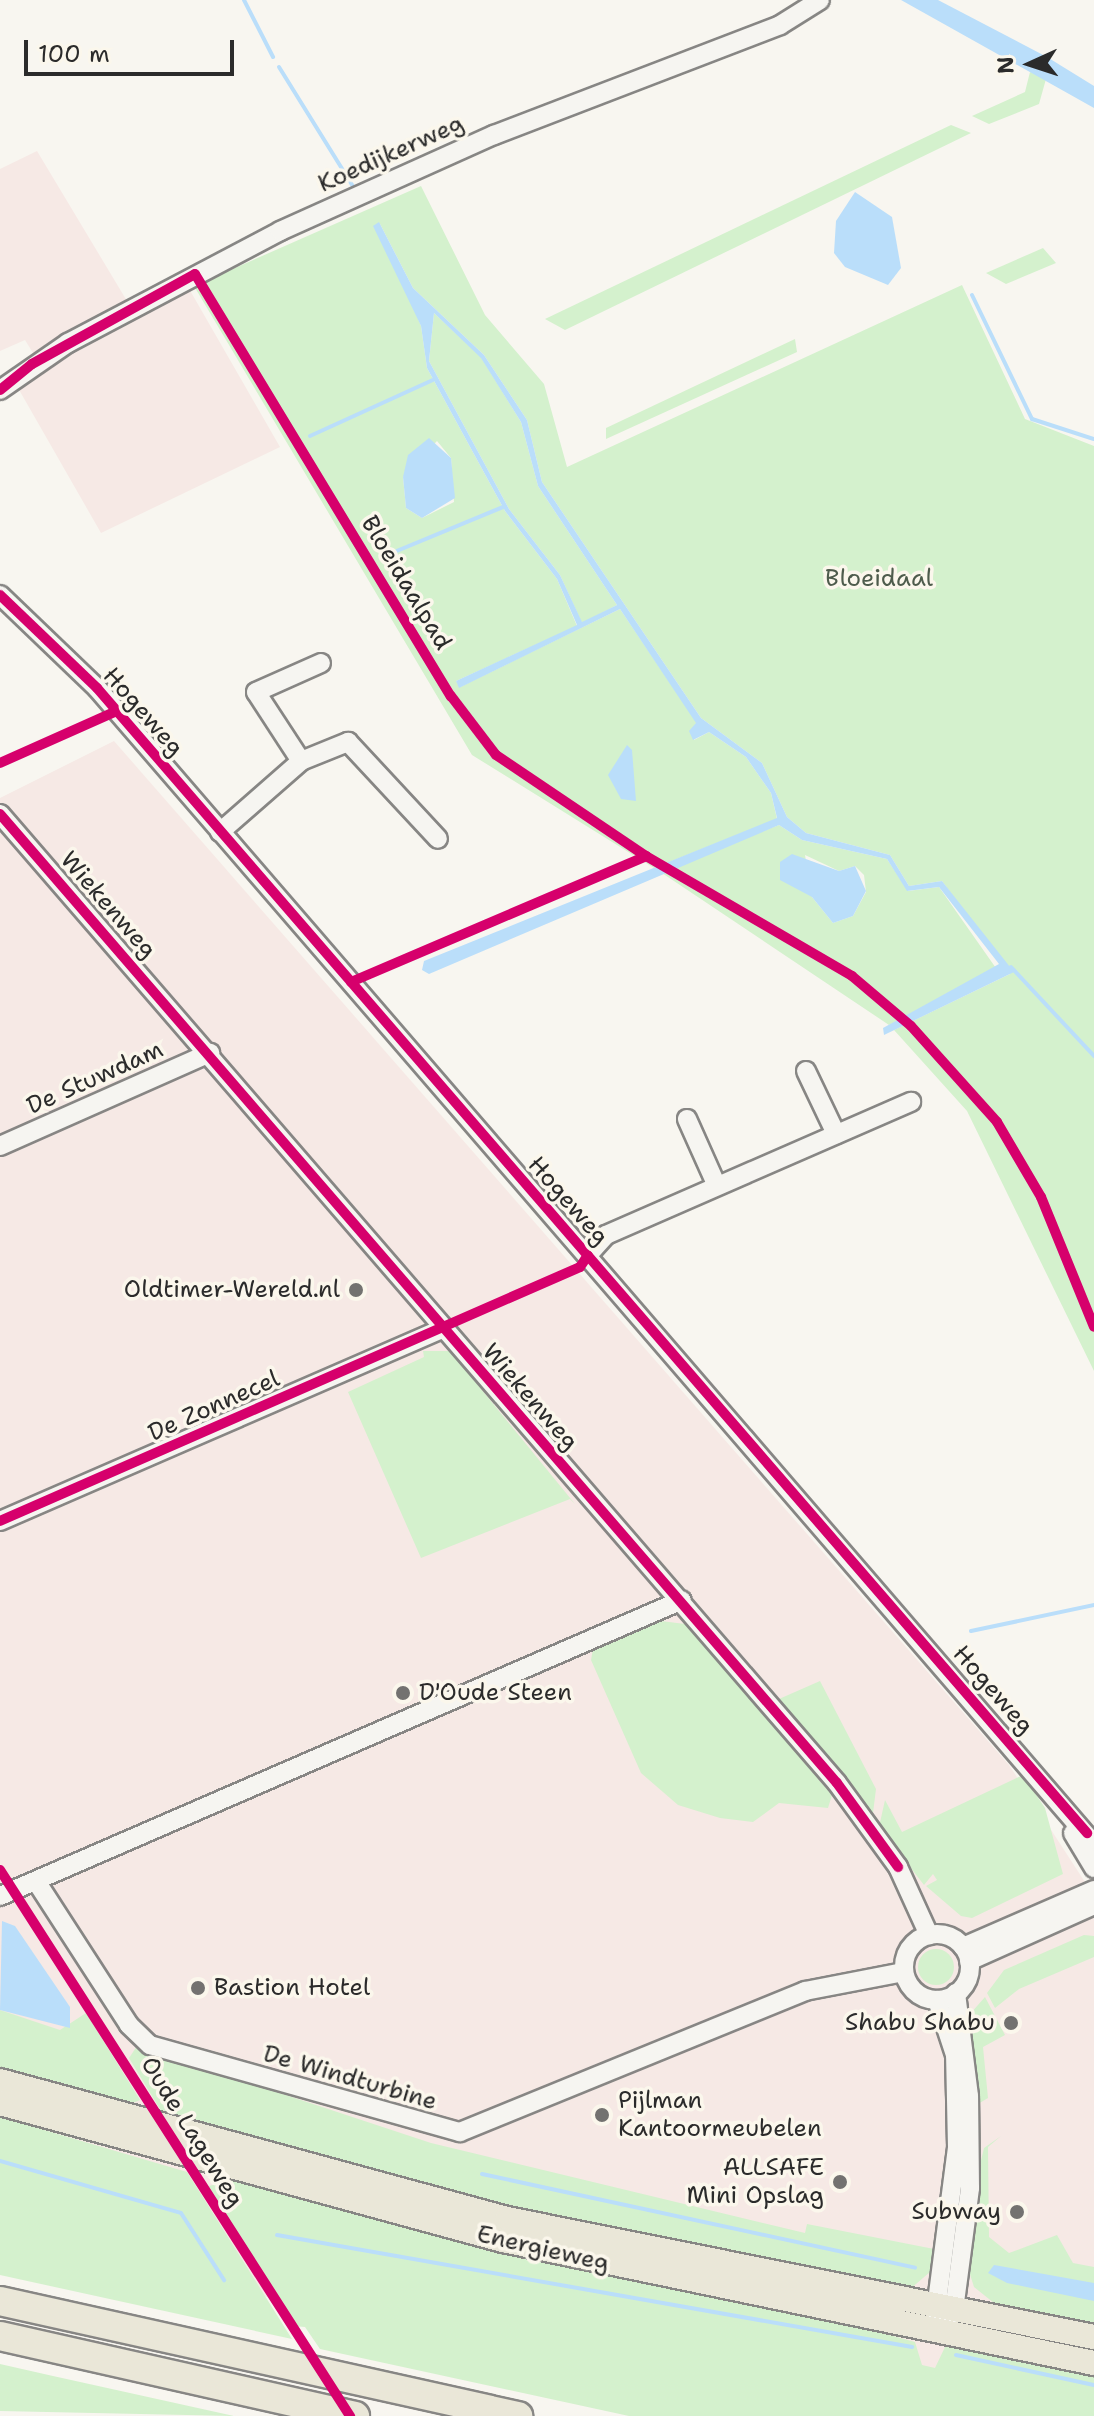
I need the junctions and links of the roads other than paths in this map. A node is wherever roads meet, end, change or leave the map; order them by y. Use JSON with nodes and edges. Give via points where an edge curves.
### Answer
{"nodes":[{"id":1,"x":820,"y":0,"type":"edge"},
{"id":2,"x":0,"y":390,"type":"edge"},
{"id":3,"x":0,"y":595,"type":"edge"},
{"id":4,"x":321,"y":663,"type":"dead end"},
{"id":5,"x":301,"y":761,"type":"junction"},
{"id":6,"x":0,"y":814,"type":"edge"},
{"id":7,"x":220,"y":832,"type":"junction"},
{"id":8,"x":438,"y":839,"type":"dead end"},
{"id":9,"x":210,"y":1053,"type":"junction"},
{"id":10,"x":806,"y":1071,"type":"dead end"},
{"id":11,"x":911,"y":1102,"type":"dead end"},
{"id":12,"x":687,"y":1119,"type":"dead end"},
{"id":13,"x":836,"y":1134,"type":"junction"},
{"id":14,"x":0,"y":1146,"type":"edge"},
{"id":15,"x":717,"y":1186,"type":"junction"},
{"id":16,"x":588,"y":1255,"type":"junction"},
{"id":17,"x":443,"y":1328,"type":"junction"},
{"id":18,"x":0,"y":1521,"type":"edge"},
{"id":19,"x":682,"y":1600,"type":"junction"},
{"id":20,"x":1040,"y":1775,"type":"junction"},
{"id":21,"x":1094,"y":1844,"type":"edge"},
{"id":22,"x":1094,"y":1868,"type":"edge"},
{"id":23,"x":36,"y":1881,"type":"junction"},
{"id":24,"x":1094,"y":1890,"type":"edge"},
{"id":25,"x":0,"y":1896,"type":"edge"},
{"id":26,"x":1094,"y":1905,"type":"edge"},
{"id":27,"x":929,"y":1935,"type":"junction"},
{"id":28,"x":966,"y":1954,"type":"junction"},
{"id":29,"x":904,"y":1972,"type":"junction"},
{"id":30,"x":956,"y":1993,"type":"junction"},
{"id":31,"x":937,"y":2000,"type":"junction"},
{"id":32,"x":0,"y":2081,"type":"edge"},
{"id":33,"x":0,"y":2103,"type":"edge"},
{"id":34,"x":0,"y":2301,"type":"edge"},
{"id":35,"x":944,"y":2308,"type":"junction"},
{"id":36,"x":935,"y":2332,"type":"junction"},
{"id":37,"x":0,"y":2336,"type":"edge"},
{"id":38,"x":1094,"y":2337,"type":"edge"},
{"id":39,"x":1094,"y":2363,"type":"edge"},
{"id":40,"x":355,"y":2416,"type":"edge"},
{"id":41,"x":518,"y":2416,"type":"edge"}],
"edges":[{"from":1,"to":2,"type":"street","name":"Koedijkerweg","via":[[780,25],[494,135],[293,225],[68,343]]},
{"from":3,"to":7,"type":"street","name":"Hogeweg","via":[[69,656]]},
{"from":4,"to":5,"type":"street","via":[[256,692]]},
{"from":5,"to":7,"type":"street"},
{"from":5,"to":8,"type":"street","via":[[348,742]]},
{"from":6,"to":9,"type":"street","name":"Wiekenweg"},
{"from":7,"to":16,"type":"street","name":"Hogeweg"},
{"from":9,"to":14,"type":"street","name":"De Stuwdam"},
{"from":9,"to":17,"type":"street","name":"Wiekenweg"},
{"from":10,"to":13,"type":"street"},
{"from":11,"to":13,"type":"street"},
{"from":12,"to":15,"type":"street"},
{"from":13,"to":15,"type":"street"},
{"from":15,"to":16,"type":"street","via":[[600,1238]]},
{"from":16,"to":20,"type":"street","name":"Hogeweg"},
{"from":17,"to":18,"type":"street","name":"De Zonnecel"},
{"from":17,"to":19,"type":"street","name":"Wiekenweg"},
{"from":19,"to":23,"type":"street"},
{"from":19,"to":27,"type":"street","name":"Wiekenweg","via":[[860,1814],[898,1867]]},
{"from":20,"to":21,"type":"street","name":"Hogeweg"},
{"from":20,"to":22,"type":"street","name":"Hogeweg"},
{"from":23,"to":25,"type":"street"},
{"from":23,"to":29,"type":"street","name":"De Windturbine","via":[[129,2025],[150,2045],[460,2132],[805,1991]]},
{"from":24,"to":28,"type":"street"},
{"from":26,"to":28,"type":"street"},
{"from":27,"to":28,"type":"street"},
{"from":27,"to":29,"type":"street","via":[[907,1953]]},
{"from":28,"to":30,"type":"street"},
{"from":29,"to":31,"type":"street","via":[[916,1992]]},
{"from":30,"to":31,"type":"street"},
{"from":30,"to":35,"type":"street","via":[[971,2150]]},
{"from":31,"to":35,"type":"street","via":[[955,2055],[957,2147]]},
{"from":32,"to":35,"type":"main road","name":"Energieweg","via":[[538,2227]]},
{"from":33,"to":36,"type":"main road","name":"Energieweg","via":[[151,2148],[596,2262]]},
{"from":34,"to":41,"type":"highway"},
{"from":35,"to":36,"type":"street"},
{"from":35,"to":38,"type":"main road","name":"Energieweg"},
{"from":36,"to":39,"type":"main road","name":"Energieweg"},
{"from":37,"to":40,"type":"highway"}]}
